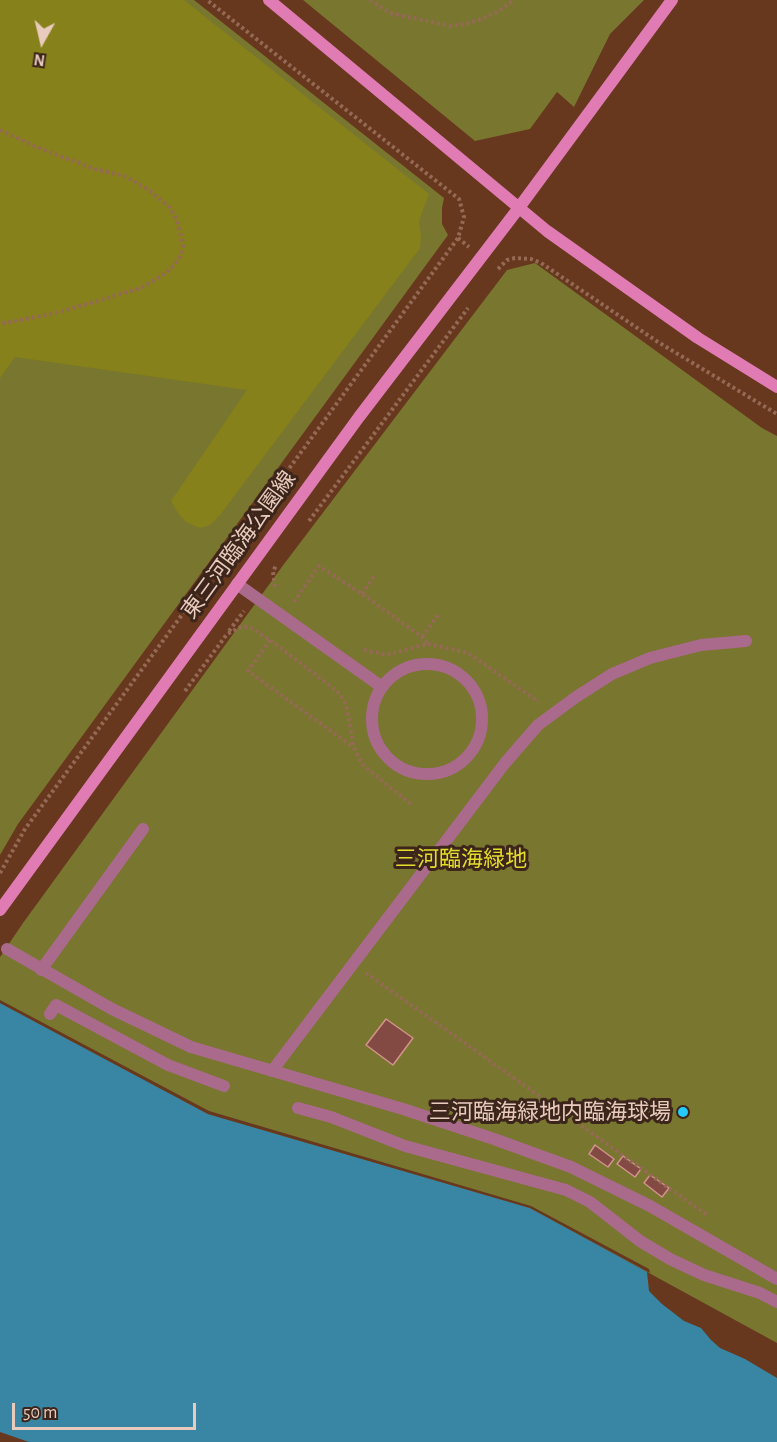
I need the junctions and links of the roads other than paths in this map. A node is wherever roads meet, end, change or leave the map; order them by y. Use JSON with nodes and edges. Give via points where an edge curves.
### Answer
{"nodes":[{"id":1,"x":269,"y":0,"type":"edge"},
{"id":2,"x":672,"y":0,"type":"edge"},
{"id":3,"x":518,"y":209,"type":"junction"},
{"id":4,"x":777,"y":387,"type":"edge"},
{"id":5,"x":237,"y":584,"type":"junction"},
{"id":6,"x":746,"y":640,"type":"dead end"},
{"id":7,"x":382,"y":687,"type":"junction"},
{"id":8,"x":143,"y":829,"type":"dead end"},
{"id":9,"x":1,"y":909,"type":"edge"},
{"id":10,"x":7,"y":949,"type":"dead end"},
{"id":11,"x":41,"y":970,"type":"junction"},
{"id":12,"x":50,"y":1014,"type":"dead end"},
{"id":13,"x":272,"y":1071,"type":"junction"},
{"id":14,"x":225,"y":1086,"type":"dead end"},
{"id":15,"x":298,"y":1108,"type":"dead end"},
{"id":16,"x":777,"y":1279,"type":"edge"},
{"id":17,"x":777,"y":1302,"type":"edge"}],
"edges":[{"from":1,"to":3,"type":"street"},
{"from":2,"to":3,"type":"street","name":"東三河臨海公園線"},
{"from":3,"to":4,"type":"street","via":[[698,338]]},
{"from":3,"to":5,"type":"street","name":"東三河臨海公園線"},
{"from":5,"to":7,"type":"street"},
{"from":5,"to":9,"type":"street","name":"東三河臨海公園線"},
{"from":6,"to":13,"type":"street","via":[[700,645],[650,658],[612,674],[538,725],[505,763]]},
{"from":7,"to":7,"type":"street","via":[[394,675],[419,665],[445,668],[459,675],[480,706],[481,727],[473,749],[461,763],[445,771],[427,774],[399,767],[381,750],[374,734],[372,710]]},
{"from":8,"to":11,"type":"street"},
{"from":10,"to":11,"type":"street"},
{"from":11,"to":13,"type":"street","via":[[191,1047]]},
{"from":12,"to":14,"type":"street","via":[[56,1005],[168,1065]]},
{"from":13,"to":16,"type":"street","via":[[494,1138],[571,1167],[650,1206]]},
{"from":15,"to":17,"type":"street","via":[[427,1152],[566,1190],[590,1202],[670,1259]]}]}
